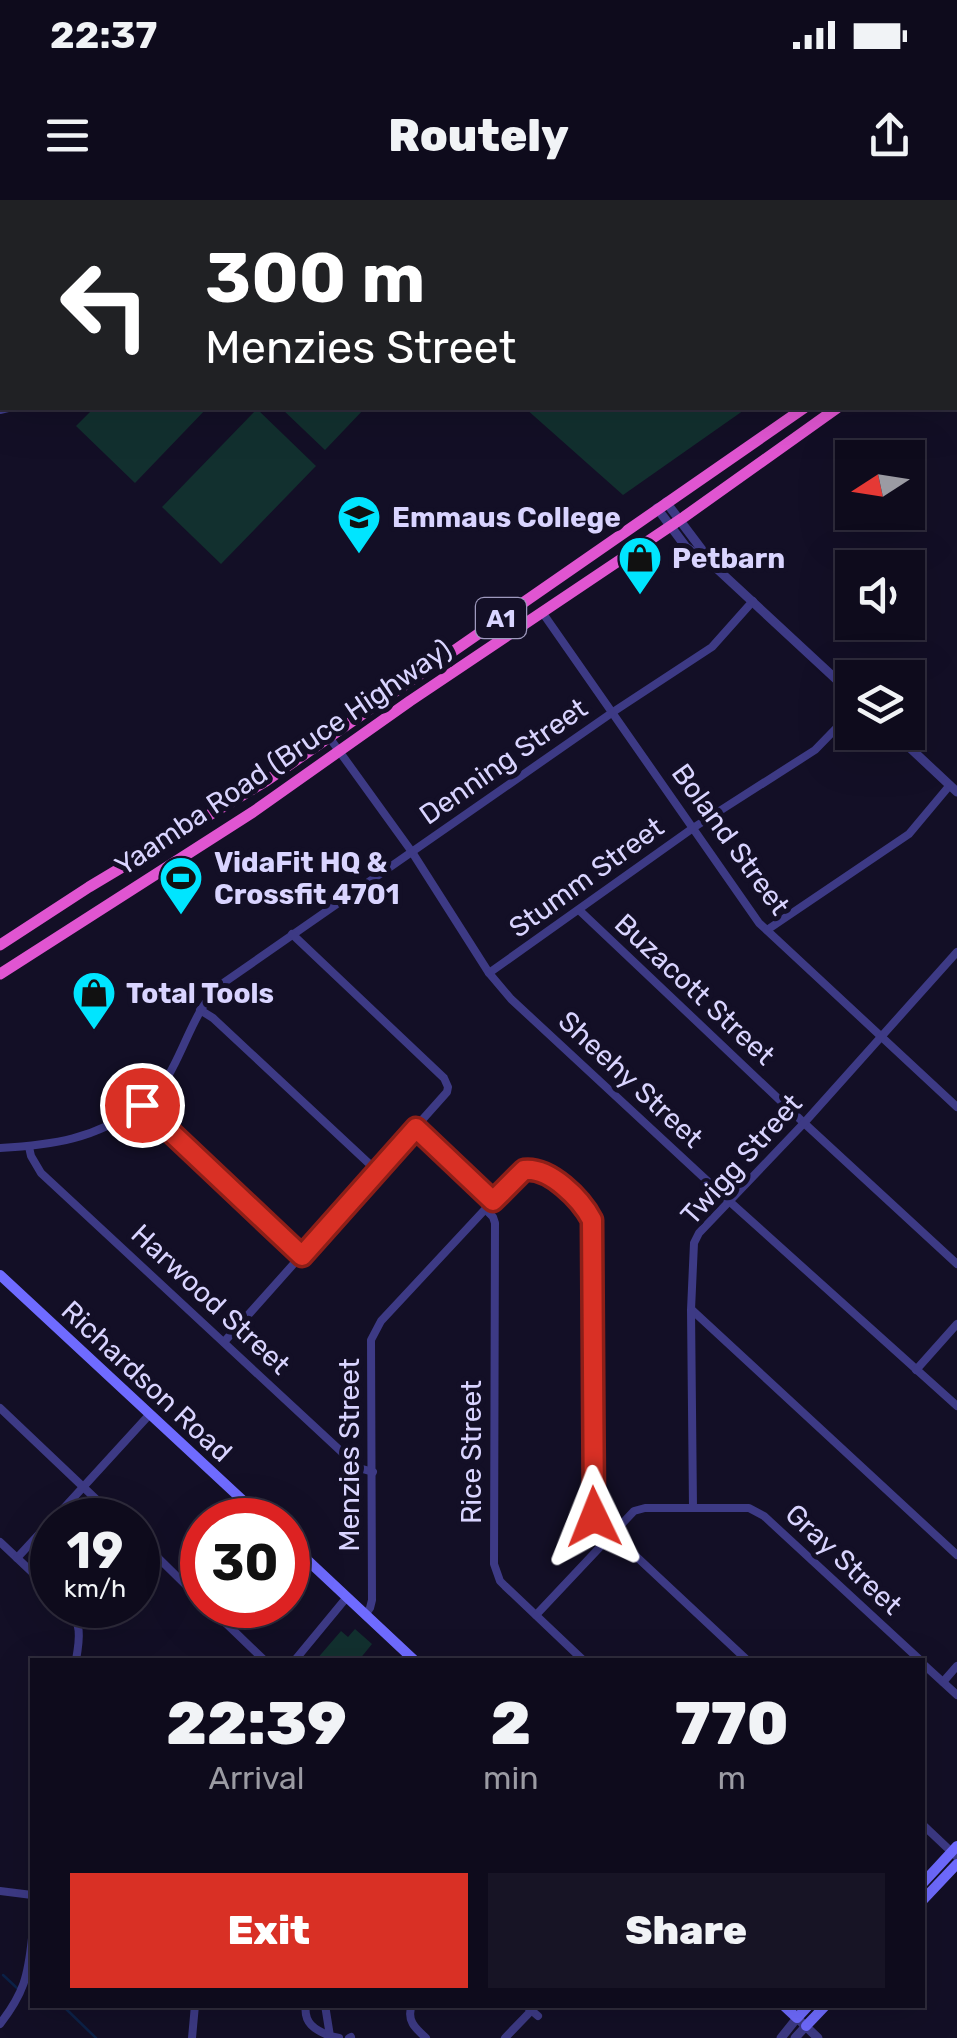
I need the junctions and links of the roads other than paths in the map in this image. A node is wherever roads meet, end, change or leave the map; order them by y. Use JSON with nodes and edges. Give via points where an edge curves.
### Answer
{"nodes":[{"id":1,"x":801,"y":410,"type":"edge"},
{"id":2,"x":834,"y":410,"type":"edge"},
{"id":3,"x":661,"y":505,"type":"junction"},
{"id":4,"x":674,"y":523,"type":"junction"},
{"id":5,"x":752,"y":601,"type":"junction"},
{"id":6,"x":542,"y":612,"type":"junction"},
{"id":7,"x":835,"y":678,"type":"edge"},
{"id":8,"x":613,"y":712,"type":"junction"},
{"id":9,"x":835,"y":730,"type":"edge"},
{"id":10,"x":329,"y":737,"type":"junction"},
{"id":11,"x":913,"y":750,"type":"edge"},
{"id":12,"x":341,"y":752,"type":"junction"},
{"id":13,"x":954,"y":788,"type":"edge"},
{"id":14,"x":693,"y":828,"type":"junction"},
{"id":15,"x":412,"y":852,"type":"junction"},
{"id":16,"x":579,"y":910,"type":"junction"},
{"id":17,"x":767,"y":930,"type":"junction"},
{"id":18,"x":292,"y":934,"type":"junction"},
{"id":19,"x":0,"y":945,"type":"edge"},
{"id":20,"x":956,"y":954,"type":"edge"},
{"id":21,"x":490,"y":973,"type":"junction"},
{"id":22,"x":0,"y":974,"type":"edge"},
{"id":23,"x":200,"y":1010,"type":"junction"},
{"id":24,"x":881,"y":1037,"type":"junction"},
{"id":25,"x":142,"y":1105,"type":"junction"},
{"id":26,"x":957,"y":1107,"type":"edge"},
{"id":27,"x":804,"y":1124,"type":"junction"},
{"id":28,"x":416,"y":1128,"type":"junction"},
{"id":29,"x":30,"y":1146,"type":"junction"},
{"id":30,"x":0,"y":1148,"type":"edge"},
{"id":31,"x":376,"y":1172,"type":"junction"},
{"id":32,"x":493,"y":1201,"type":"junction"},
{"id":33,"x":729,"y":1201,"type":"junction"},
{"id":34,"x":486,"y":1210,"type":"junction"},
{"id":35,"x":302,"y":1256,"type":"junction"},
{"id":36,"x":957,"y":1264,"type":"edge"},
{"id":37,"x":0,"y":1275,"type":"edge"},
{"id":38,"x":691,"y":1310,"type":"junction"},
{"id":39,"x":957,"y":1324,"type":"edge"},
{"id":40,"x":224,"y":1342,"type":"junction"},
{"id":41,"x":916,"y":1370,"type":"junction"},
{"id":42,"x":957,"y":1406,"type":"edge"},
{"id":43,"x":0,"y":1408,"type":"edge"},
{"id":44,"x":150,"y":1414,"type":"junction"},
{"id":45,"x":373,"y":1472,"type":"junction"},
{"id":46,"x":84,"y":1487,"type":"junction"},
{"id":47,"x":74,"y":1498,"type":"edge"},
{"id":48,"x":95,"y":1498,"type":"edge"},
{"id":49,"x":240,"y":1498,"type":"edge"},
{"id":50,"x":692,"y":1508,"type":"junction"},
{"id":51,"x":612,"y":1534,"type":"junction"},
{"id":52,"x":0,"y":1542,"type":"edge"},
{"id":53,"x":30,"y":1544,"type":"edge"},
{"id":54,"x":957,"y":1554,"type":"edge"},
{"id":55,"x":17,"y":1558,"type":"junction"},
{"id":56,"x":160,"y":1559,"type":"edge"},
{"id":57,"x":310,"y":1563,"type":"edge"},
{"id":58,"x":30,"y":1570,"type":"edge"},
{"id":59,"x":180,"y":1579,"type":"edge"},
{"id":60,"x":347,"y":1598,"type":"junction"},
{"id":61,"x":365,"y":1615,"type":"junction"},
{"id":62,"x":536,"y":1615,"type":"junction"},
{"id":63,"x":79,"y":1628,"type":"edge"},
{"id":64,"x":231,"y":1628,"type":"edge"},
{"id":65,"x":76,"y":1658,"type":"edge"},
{"id":66,"x":262,"y":1658,"type":"edge"},
{"id":67,"x":298,"y":1658,"type":"edge"},
{"id":68,"x":412,"y":1658,"type":"edge"},
{"id":69,"x":580,"y":1658,"type":"edge"},
{"id":70,"x":744,"y":1658,"type":"edge"},
{"id":71,"x":918,"y":1658,"type":"edge"},
{"id":72,"x":925,"y":1665,"type":"edge"},
{"id":73,"x":957,"y":1666,"type":"edge"},
{"id":74,"x":943,"y":1682,"type":"junction"},
{"id":75,"x":957,"y":1695,"type":"edge"},
{"id":76,"x":925,"y":1827,"type":"edge"},
{"id":77,"x":955,"y":1852,"type":"edge"},
{"id":78,"x":957,"y":1864,"type":"edge"},
{"id":79,"x":925,"y":1881,"type":"edge"},
{"id":80,"x":0,"y":1891,"type":"edge"},
{"id":81,"x":30,"y":1894,"type":"edge"},
{"id":82,"x":925,"y":1899,"type":"edge"},
{"id":83,"x":30,"y":1956,"type":"edge"},
{"id":84,"x":195,"y":2008,"type":"edge"},
{"id":85,"x":306,"y":2008,"type":"edge"},
{"id":86,"x":326,"y":2008,"type":"edge"},
{"id":87,"x":411,"y":2008,"type":"edge"},
{"id":88,"x":786,"y":2008,"type":"edge"},
{"id":89,"x":809,"y":2008,"type":"edge"},
{"id":90,"x":822,"y":2008,"type":"edge"},
{"id":91,"x":531,"y":2011,"type":"edge"},
{"id":92,"x":802,"y":2022,"type":"junction"},
{"id":93,"x":0,"y":2024,"type":"edge"},
{"id":94,"x":334,"y":2037,"type":"edge"},
{"id":95,"x":192,"y":2038,"type":"edge"},
{"id":96,"x":426,"y":2038,"type":"edge"},
{"id":97,"x":505,"y":2038,"type":"edge"},
{"id":98,"x":781,"y":2038,"type":"edge"},
{"id":99,"x":794,"y":2038,"type":"edge"},
{"id":100,"x":818,"y":2038,"type":"edge"}],
"edges":[{"from":1,"to":3,"type":"highway","name":"Yaamba Road (Bruce Highway)","number":"A1"},
{"from":2,"to":4,"type":"highway","name":"Yaamba Road (Bruce Highway)","number":"A1"},
{"from":3,"to":4,"type":"street"},
{"from":3,"to":10,"type":"highway","name":"Yaamba Road (Bruce Highway)","number":"A1"},
{"from":4,"to":5,"type":"street"},
{"from":4,"to":6,"type":"highway","name":"Yaamba Road (Bruce Highway)","number":"A1"},
{"from":5,"to":7,"type":"street"},
{"from":5,"to":8,"type":"street","name":"Denning Street","via":[[712,647]]},
{"from":6,"to":8,"type":"street","name":"Boland Street"},
{"from":6,"to":12,"type":"highway","name":"Yaamba Road (Bruce Highway)","number":"A1"},
{"from":8,"to":14,"type":"street","name":"Boland Street"},
{"from":8,"to":15,"type":"street","name":"Denning Street"},
{"from":9,"to":14,"type":"street","name":"Stumm Street","via":[[816,750]]},
{"from":10,"to":12,"type":"street","name":"Sheehy Street"},
{"from":10,"to":19,"type":"highway","name":"Yaamba Road (Bruce Highway)","number":"A1"},
{"from":11,"to":13,"type":"street"},
{"from":12,"to":15,"type":"street","name":"Sheehy Street"},
{"from":12,"to":22,"type":"highway","name":"Yaamba Road (Bruce Highway)","number":"A1"},
{"from":13,"to":17,"type":"street","via":[[909,834]]},
{"from":14,"to":16,"type":"street","name":"Stumm Street"},
{"from":14,"to":17,"type":"street","name":"Boland Street"},
{"from":15,"to":18,"type":"street","name":"Denning Street"},
{"from":15,"to":21,"type":"street","name":"Sheehy Street"},
{"from":16,"to":21,"type":"street","name":"Stumm Street"},
{"from":16,"to":27,"type":"street","name":"Buzacott Street"},
{"from":17,"to":24,"type":"street","name":"Boland Street"},
{"from":18,"to":23,"type":"street","name":"Denning Street","via":[[220,986]]},
{"from":18,"to":28,"type":"street","via":[[444,1078],[447,1092]]},
{"from":20,"to":24,"type":"street","name":"Twigg Street"},
{"from":21,"to":33,"type":"street","name":"Sheehy Street"},
{"from":23,"to":25,"type":"street","name":"Denning Street","via":[[161,1089]]},
{"from":23,"to":31,"type":"street"},
{"from":24,"to":26,"type":"street","name":"Boland Street"},
{"from":24,"to":27,"type":"street","name":"Twigg Street"},
{"from":25,"to":29,"type":"street","name":"Denning Street","via":[[82,1137]]},
{"from":25,"to":35,"type":"street"},
{"from":27,"to":33,"type":"street","name":"Twigg Street"},
{"from":27,"to":36,"type":"street","name":"Buzacott Street"},
{"from":28,"to":31,"type":"street"},
{"from":28,"to":32,"type":"street"},
{"from":29,"to":30,"type":"street","name":"Denning Street"},
{"from":29,"to":40,"type":"street","name":"Harwood Street","via":[[42,1172]]},
{"from":31,"to":35,"type":"street"},
{"from":32,"to":34,"type":"street","name":"Menzies Street"},
{"from":32,"to":51,"type":"street","name":"Menzies Street","via":[[518,1174],[532,1169],[547,1172],[592,1220],[592,1508]]},
{"from":33,"to":38,"type":"street","name":"Twigg Street","via":[[694,1242]]},
{"from":33,"to":41,"type":"street","name":"Sheehy Street"},
{"from":34,"to":45,"type":"street","name":"Menzies Street","via":[[375,1331]]},
{"from":34,"to":62,"type":"street","name":"Rice Street","via":[[495,1223],[494,1564],[500,1581]]},
{"from":35,"to":40,"type":"street"},
{"from":37,"to":44,"type":"main road","name":"Richardson Road"},
{"from":38,"to":50,"type":"street","name":"Twigg Street"},
{"from":38,"to":54,"type":"street"},
{"from":39,"to":41,"type":"street"},
{"from":40,"to":45,"type":"street","name":"Harwood Street","via":[[359,1468]]},
{"from":41,"to":42,"type":"street","name":"Sheehy Street"},
{"from":43,"to":46,"type":"street"},
{"from":44,"to":46,"type":"street"},
{"from":44,"to":49,"type":"main road","name":"Richardson Road"},
{"from":45,"to":61,"type":"street","name":"Menzies Street","via":[[372,1600]]},
{"from":46,"to":47,"type":"street"},
{"from":46,"to":48,"type":"street"},
{"from":50,"to":51,"type":"street","name":"Gray Street","via":[[638,1509]]},
{"from":50,"to":71,"type":"street","name":"Gray Street","via":[[757,1511]]},
{"from":51,"to":62,"type":"street","name":"Gray Street"},
{"from":51,"to":70,"type":"street","name":"Menzies Street"},
{"from":52,"to":55,"type":"street"},
{"from":53,"to":55,"type":"street"},
{"from":55,"to":58,"type":"street"},
{"from":56,"to":59,"type":"street"},
{"from":57,"to":60,"type":"main road"},
{"from":60,"to":61,"type":"main road"},
{"from":60,"to":67,"type":"street"},
{"from":61,"to":68,"type":"main road"},
{"from":62,"to":69,"type":"street","name":"Rice Street"},
{"from":63,"to":65,"type":"street"},
{"from":64,"to":66,"type":"street"},
{"from":72,"to":74,"type":"street","name":"Gray Street"},
{"from":73,"to":74,"type":"street"},
{"from":74,"to":75,"type":"street","name":"Gray Street"},
{"from":76,"to":77,"type":"street"},
{"from":77,"to":79,"type":"main road"},
{"from":78,"to":82,"type":"main road"},
{"from":80,"to":81,"type":"street"},
{"from":83,"to":93,"type":"street","via":[[23,1991]]},
{"from":84,"to":95,"type":"street"},
{"from":85,"to":94,"type":"street","via":[[308,2022]]},
{"from":86,"to":94,"type":"street"},
{"from":87,"to":96,"type":"street","via":[[411,2022]]},
{"from":88,"to":92,"type":"main road"},
{"from":89,"to":92,"type":"main road"},
{"from":90,"to":92,"type":"main road"},
{"from":91,"to":97,"type":"street"},
{"from":92,"to":98,"type":"street"},
{"from":92,"to":99,"type":"street"},
{"from":92,"to":100,"type":"street"}]}
